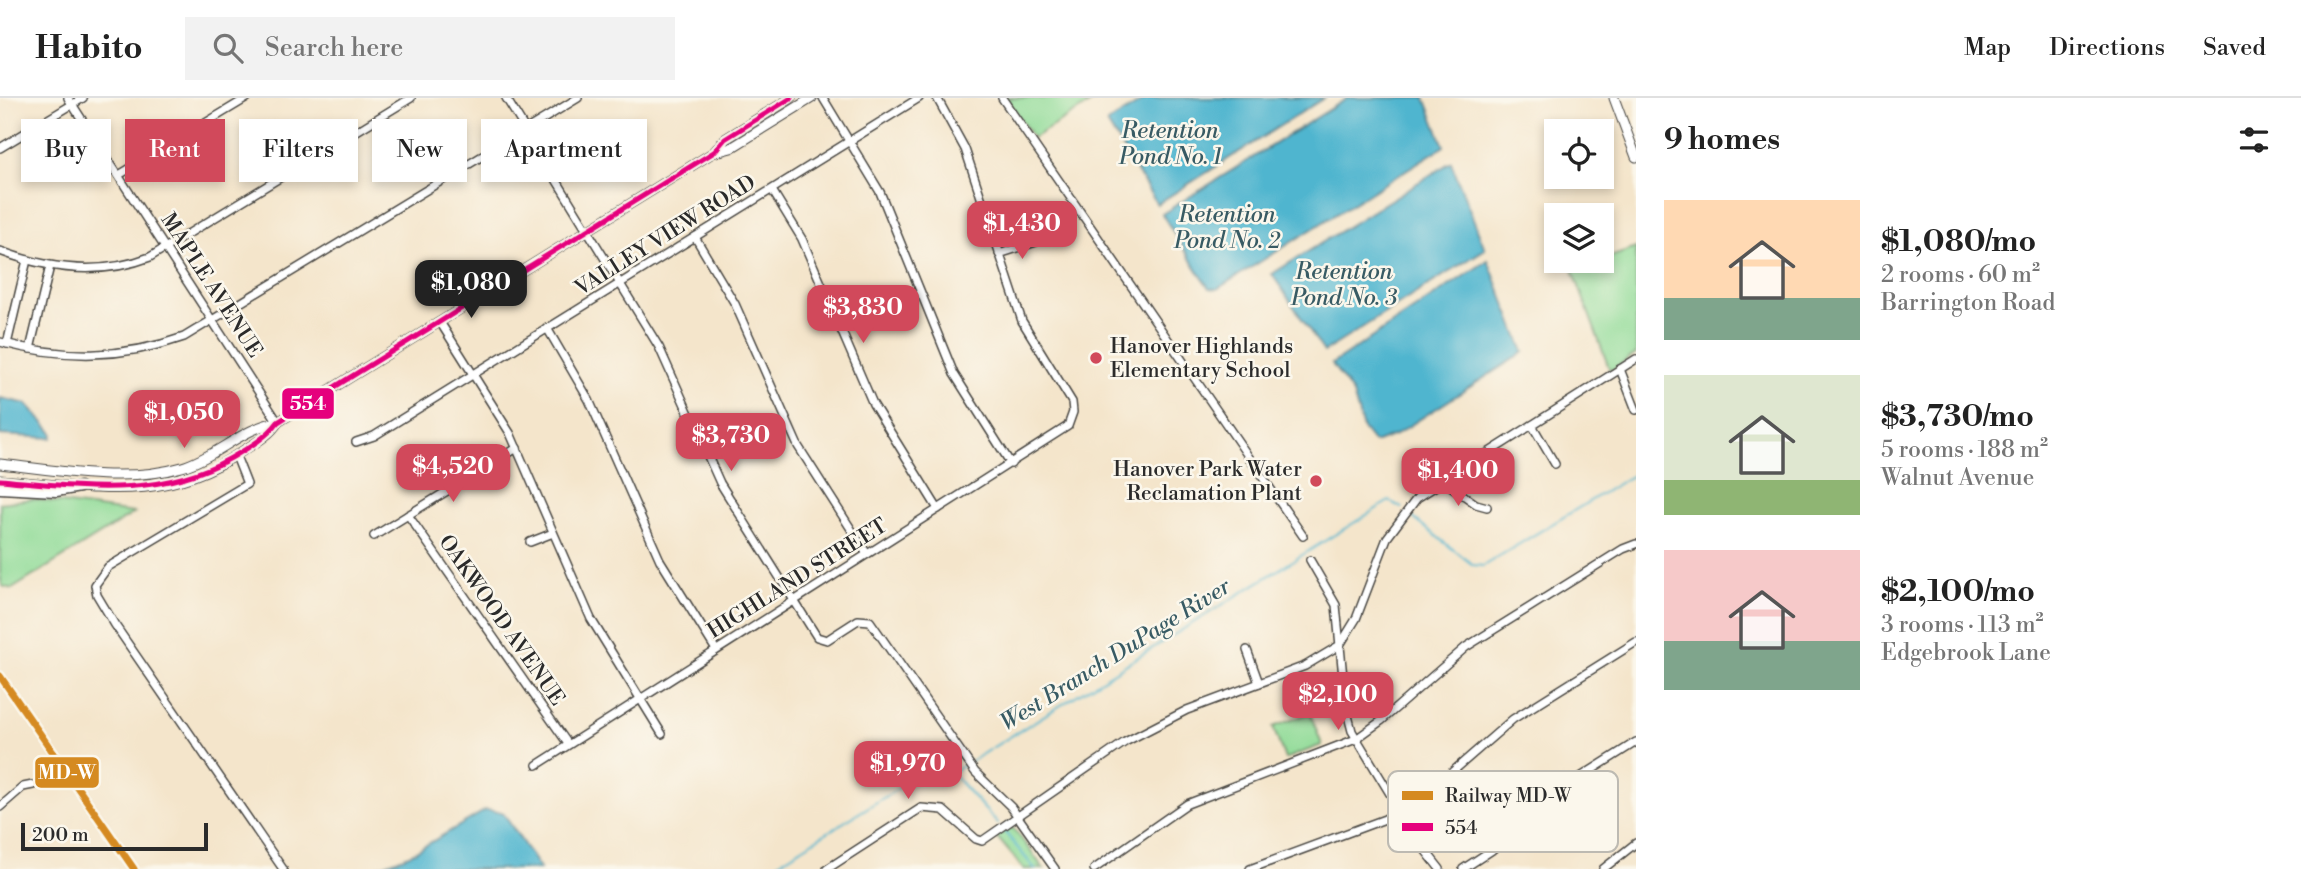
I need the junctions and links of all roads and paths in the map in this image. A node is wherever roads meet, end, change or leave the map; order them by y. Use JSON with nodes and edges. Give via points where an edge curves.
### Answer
{"nodes":[{"id":1,"x":83,"y":98,"type":"edge"},
{"id":2,"x":247,"y":98,"type":"edge"},
{"id":3,"x":411,"y":98,"type":"edge"},
{"id":4,"x":506,"y":98,"type":"edge"},
{"id":5,"x":578,"y":98,"type":"edge"},
{"id":6,"x":791,"y":98,"type":"edge"},
{"id":7,"x":812,"y":98,"type":"edge"},
{"id":8,"x":823,"y":98,"type":"edge"},
{"id":9,"x":919,"y":98,"type":"edge"},
{"id":10,"x":937,"y":98,"type":"edge"},
{"id":11,"x":1002,"y":98,"type":"edge"},
{"id":12,"x":1614,"y":98,"type":"edge"},
{"id":13,"x":70,"y":101,"type":"edge"},
{"id":14,"x":517,"y":119,"type":"edge"},
{"id":15,"x":542,"y":119,"type":"edge"},
{"id":16,"x":849,"y":142,"type":"junction"},
{"id":17,"x":0,"y":148,"type":"edge"},
{"id":18,"x":714,"y":152,"type":"junction"},
{"id":19,"x":481,"y":155,"type":"edge"},
{"id":20,"x":1636,"y":157,"type":"edge"},
{"id":21,"x":119,"y":175,"type":"junction"},
{"id":22,"x":555,"y":182,"type":"edge"},
{"id":23,"x":772,"y":190,"type":"junction"},
{"id":24,"x":586,"y":231,"type":"junction"},
{"id":25,"x":695,"y":237,"type":"junction"},
{"id":26,"x":1036,"y":242,"type":"dead end"},
{"id":27,"x":166,"y":247,"type":"junction"},
{"id":28,"x":0,"y":251,"type":"edge"},
{"id":29,"x":999,"y":254,"type":"junction"},
{"id":30,"x":27,"y":260,"type":"junction"},
{"id":31,"x":50,"y":266,"type":"junction"},
{"id":32,"x":620,"y":284,"type":"junction"},
{"id":33,"x":213,"y":318,"type":"junction"},
{"id":34,"x":440,"y":322,"type":"junction"},
{"id":35,"x":547,"y":328,"type":"junction"},
{"id":36,"x":4,"y":343,"type":"edge"},
{"id":37,"x":30,"y":349,"type":"junction"},
{"id":38,"x":1636,"y":359,"type":"edge"},
{"id":39,"x":1620,"y":369,"type":"junction"},
{"id":40,"x":473,"y":374,"type":"junction"},
{"id":41,"x":1636,"y":410,"type":"edge"},
{"id":42,"x":278,"y":422,"type":"junction"},
{"id":43,"x":1532,"y":425,"type":"junction"},
{"id":44,"x":356,"y":442,"type":"dead end"},
{"id":45,"x":517,"y":448,"type":"junction"},
{"id":46,"x":236,"y":456,"type":"junction"},
{"id":47,"x":0,"y":464,"type":"edge"},
{"id":48,"x":1011,"y":464,"type":"junction"},
{"id":49,"x":1555,"y":464,"type":"dead end"},
{"id":50,"x":0,"y":480,"type":"edge"},
{"id":51,"x":1443,"y":481,"type":"junction"},
{"id":52,"x":80,"y":487,"type":"junction"},
{"id":53,"x":0,"y":488,"type":"edge"},
{"id":54,"x":1487,"y":507,"type":"dead end"},
{"id":55,"x":939,"y":509,"type":"junction"},
{"id":56,"x":408,"y":515,"type":"junction"},
{"id":57,"x":553,"y":533,"type":"junction"},
{"id":58,"x":374,"y":536,"type":"dead end"},
{"id":59,"x":1303,"y":536,"type":"dead end"},
{"id":60,"x":530,"y":542,"type":"dead end"},
{"id":61,"x":1636,"y":544,"type":"edge"},
{"id":62,"x":867,"y":554,"type":"junction"},
{"id":63,"x":1310,"y":560,"type":"dead end"},
{"id":64,"x":794,"y":602,"type":"junction"},
{"id":65,"x":1636,"y":642,"type":"edge"},
{"id":66,"x":1340,"y":645,"type":"junction"},
{"id":67,"x":716,"y":650,"type":"junction"},
{"id":68,"x":1247,"y":650,"type":"dead end"},
{"id":69,"x":1259,"y":683,"type":"junction"},
{"id":70,"x":640,"y":699,"type":"junction"},
{"id":71,"x":662,"y":734,"type":"dead end"},
{"id":72,"x":1356,"y":739,"type":"junction"},
{"id":73,"x":1636,"y":742,"type":"edge"},
{"id":74,"x":568,"y":744,"type":"junction"},
{"id":75,"x":537,"y":765,"type":"dead end"},
{"id":76,"x":1453,"y":771,"type":"edge"},
{"id":77,"x":1590,"y":771,"type":"edge"},
{"id":78,"x":33,"y":785,"type":"dead end"},
{"id":79,"x":1388,"y":791,"type":"edge"},
{"id":80,"x":0,"y":807,"type":"edge"},
{"id":81,"x":1017,"y":816,"type":"junction"},
{"id":82,"x":1388,"y":817,"type":"edge"},
{"id":83,"x":1636,"y":843,"type":"edge"},
{"id":84,"x":1428,"y":852,"type":"edge"},
{"id":85,"x":1489,"y":852,"type":"edge"},
{"id":86,"x":283,"y":869,"type":"edge"},
{"id":87,"x":827,"y":869,"type":"edge"},
{"id":88,"x":1055,"y":869,"type":"edge"},
{"id":89,"x":1094,"y":869,"type":"edge"},
{"id":90,"x":1250,"y":869,"type":"edge"},
{"id":91,"x":1440,"y":869,"type":"edge"},
{"id":92,"x":1463,"y":869,"type":"edge"},
{"id":93,"x":1603,"y":869,"type":"edge"}],
"edges":[{"from":1,"to":13,"type":"street"},
{"from":2,"to":21,"type":"street"},
{"from":3,"to":27,"type":"street"},
{"from":4,"to":14,"type":"street"},
{"from":5,"to":15,"type":"street"},
{"from":6,"to":18,"type":"main road","via":[[725,139]]},
{"from":7,"to":18,"type":"main road","via":[[731,148]]},
{"from":8,"to":16,"type":"street"},
{"from":9,"to":16,"type":"street","name":"VALLEY VIEW ROAD"},
{"from":10,"to":29,"type":"street","via":[[965,149]]},
{"from":11,"to":59,"type":"street"},
{"from":12,"to":20,"type":"main road"},
{"from":13,"to":17,"type":"street"},
{"from":13,"to":21,"type":"street","name":"MAPLE AVENUE"},
{"from":16,"to":23,"type":"street","name":"VALLEY VIEW ROAD"},
{"from":16,"to":48,"type":"street","via":[[880,192],[954,374]]},
{"from":18,"to":24,"type":"main road"},
{"from":19,"to":33,"type":"street"},
{"from":21,"to":27,"type":"street","name":"MAPLE AVENUE"},
{"from":22,"to":24,"type":"street"},
{"from":23,"to":25,"type":"street","name":"VALLEY VIEW ROAD"},
{"from":23,"to":55,"type":"street","via":[[802,239],[873,404]]},
{"from":24,"to":32,"type":"street"},
{"from":24,"to":34,"type":"main road"},
{"from":25,"to":32,"type":"street","name":"VALLEY VIEW ROAD"},
{"from":25,"to":62,"type":"street","via":[[735,304],[798,446]]},
{"from":26,"to":29,"type":"street"},
{"from":27,"to":31,"type":"street","via":[[129,265]]},
{"from":27,"to":33,"type":"street","name":"MAPLE AVENUE"},
{"from":28,"to":30,"type":"street"},
{"from":29,"to":48,"type":"street","name":"HIGHLAND STREET","via":[[1022,321],[1072,402],[1072,418],[1064,430]]},
{"from":30,"to":31,"type":"street"},
{"from":30,"to":36,"type":"street"},
{"from":31,"to":37,"type":"street"},
{"from":32,"to":35,"type":"street","name":"VALLEY VIEW ROAD"},
{"from":32,"to":64,"type":"street","via":[[659,347],[720,482]]},
{"from":33,"to":37,"type":"street","via":[[184,337],[155,348],[94,356]]},
{"from":33,"to":42,"type":"street","name":"MAPLE AVENUE"},
{"from":34,"to":40,"type":"street"},
{"from":34,"to":42,"type":"main road"},
{"from":35,"to":40,"type":"street","name":"VALLEY VIEW ROAD"},
{"from":35,"to":67,"type":"street","via":[[585,392],[660,560]]},
{"from":36,"to":37,"type":"street"},
{"from":38,"to":39,"type":"street"},
{"from":39,"to":41,"type":"street"},
{"from":39,"to":43,"type":"street"},
{"from":40,"to":44,"type":"street","name":"VALLEY VIEW ROAD","via":[[374,436]]},
{"from":40,"to":45,"type":"street"},
{"from":42,"to":46,"type":"main road","via":[[272,432]]},
{"from":42,"to":47,"type":"main road","via":[[264,424],[193,463],[166,471],[83,473]]},
{"from":43,"to":49,"type":"street"},
{"from":43,"to":51,"type":"street"},
{"from":45,"to":56,"type":"street"},
{"from":45,"to":57,"type":"street"},
{"from":46,"to":52,"type":"main road","via":[[198,477],[169,485],[142,490]]},
{"from":46,"to":86,"type":"street","via":[[247,484],[107,567],[95,585],[115,625]]},
{"from":48,"to":55,"type":"street","name":"HIGHLAND STREET"},
{"from":50,"to":52,"type":"main road"},
{"from":51,"to":54,"type":"street"},
{"from":51,"to":66,"type":"street","via":[[1412,503],[1387,538],[1356,618]]},
{"from":52,"to":53,"type":"highway","via":[[56,491]]},
{"from":55,"to":62,"type":"street","name":"HIGHLAND STREET"},
{"from":56,"to":58,"type":"street"},
{"from":56,"to":74,"type":"street","name":"OAKWOOD AVENUE"},
{"from":57,"to":60,"type":"street"},
{"from":57,"to":70,"type":"street","via":[[595,628]]},
{"from":61,"to":72,"type":"street","via":[[1466,647]]},
{"from":62,"to":64,"type":"street","name":"HIGHLAND STREET"},
{"from":63,"to":66,"type":"street","via":[[1336,605]]},
{"from":64,"to":67,"type":"street","name":"HIGHLAND STREET"},
{"from":64,"to":81,"type":"street","via":[[820,640],[861,619],[870,621],[975,772]]},
{"from":65,"to":76,"type":"street","via":[[1513,719]]},
{"from":66,"to":69,"type":"street","via":[[1305,666]]},
{"from":66,"to":72,"type":"street","via":[[1346,708]]},
{"from":67,"to":70,"type":"street","name":"HIGHLAND STREET"},
{"from":68,"to":69,"type":"street"},
{"from":69,"to":81,"type":"street","via":[[1187,710],[1137,736]]},
{"from":70,"to":71,"type":"street"},
{"from":70,"to":74,"type":"street","name":"HIGHLAND STREET"},
{"from":72,"to":79,"type":"street"},
{"from":72,"to":89,"type":"street","via":[[1186,804]]},
{"from":73,"to":77,"type":"street"},
{"from":74,"to":75,"type":"street","name":"HIGHLAND STREET"},
{"from":78,"to":80,"type":"street","via":[[23,787]]},
{"from":81,"to":87,"type":"street","via":[[982,841],[943,810],[921,808]]},
{"from":81,"to":88,"type":"street"},
{"from":82,"to":90,"type":"street"},
{"from":83,"to":93,"type":"street"},
{"from":84,"to":91,"type":"street"},
{"from":85,"to":92,"type":"street"}]}
